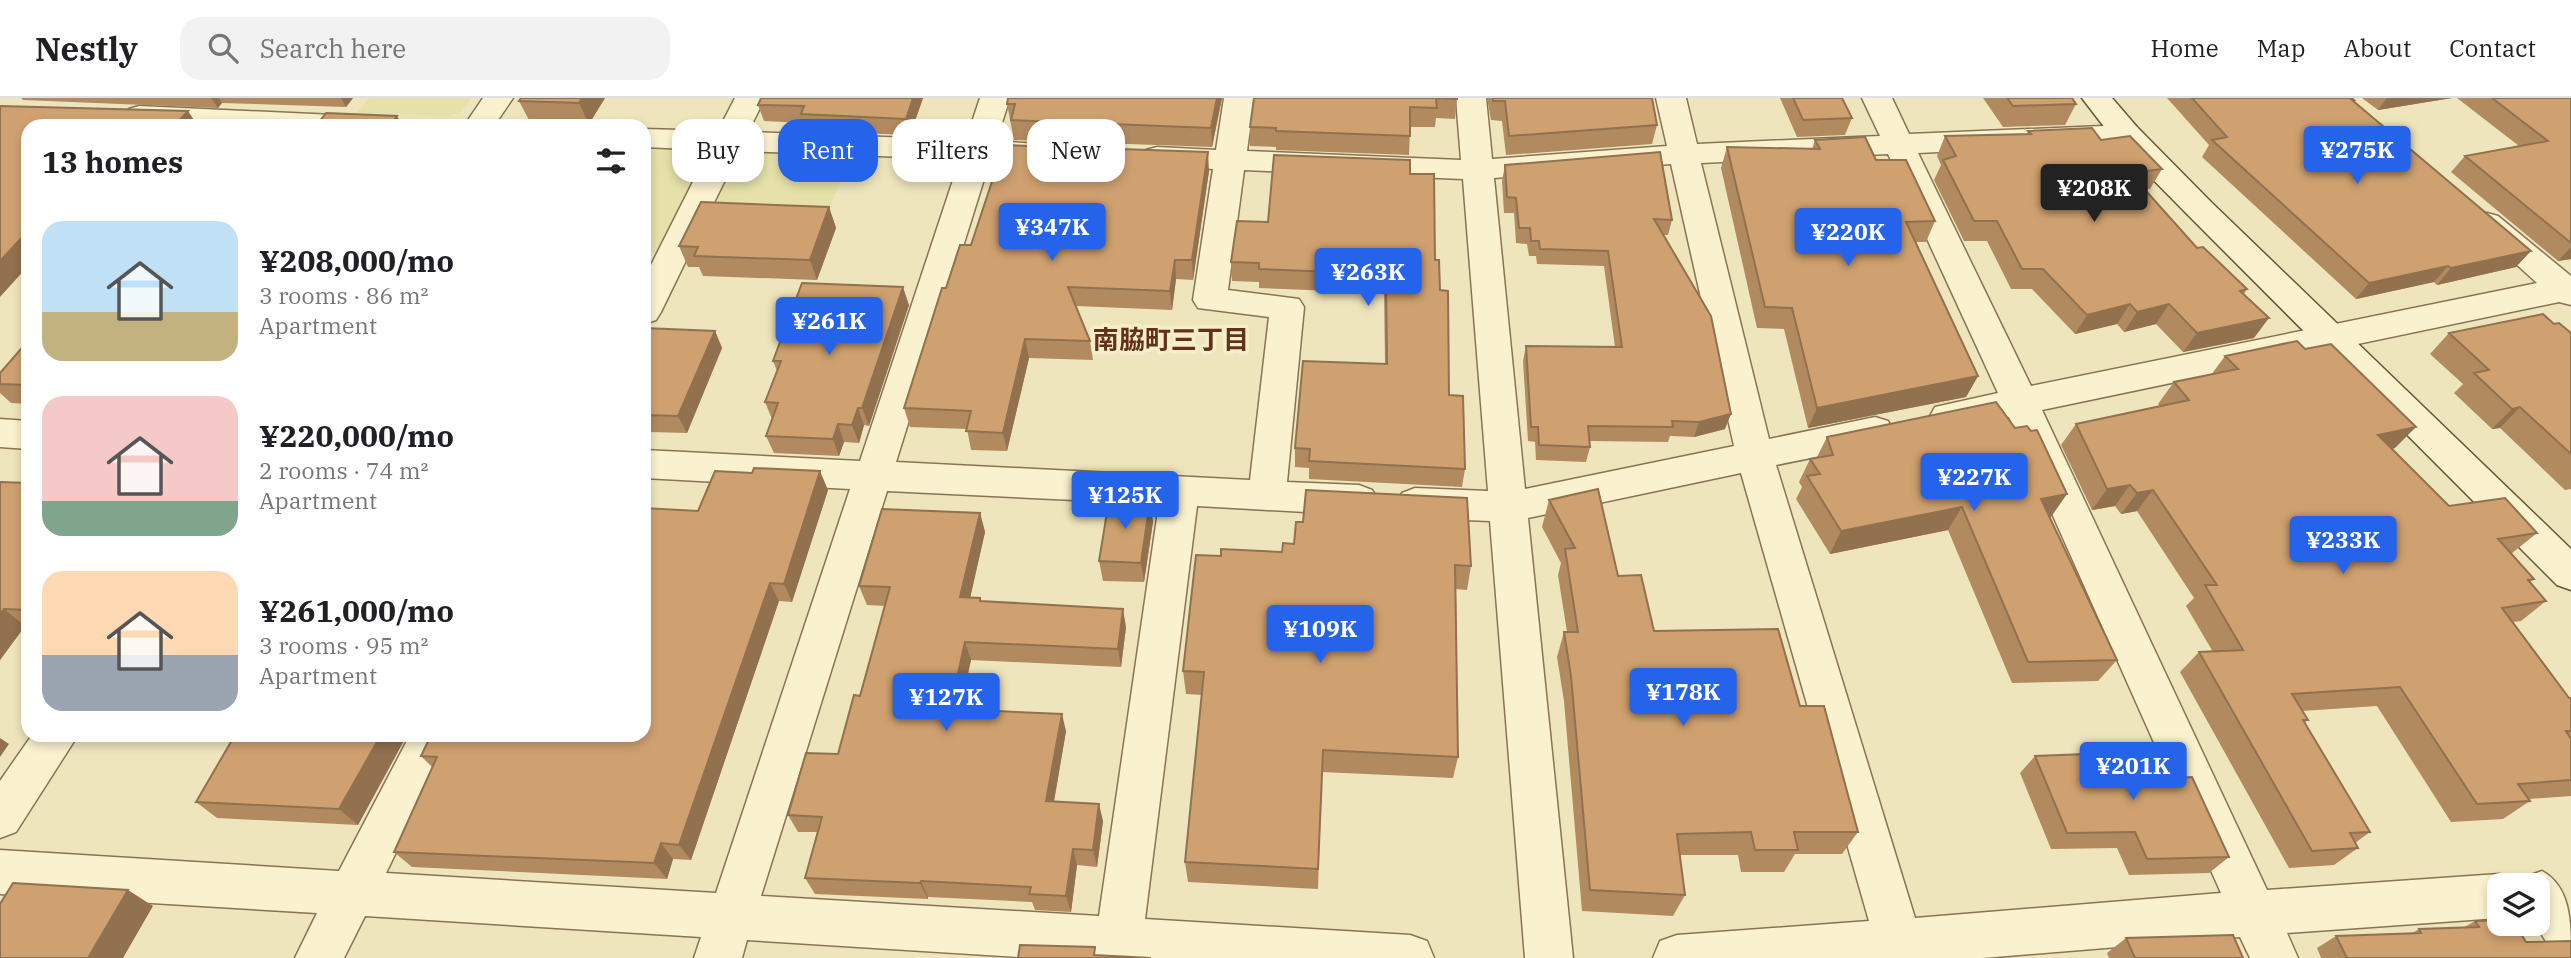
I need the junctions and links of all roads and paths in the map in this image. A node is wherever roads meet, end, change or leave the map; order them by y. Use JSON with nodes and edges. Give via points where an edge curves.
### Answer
{"nodes":[{"id":1,"x":498,"y":98,"type":"edge"},
{"id":2,"x":750,"y":98,"type":"edge"},
{"id":3,"x":995,"y":98,"type":"edge"},
{"id":4,"x":1239,"y":98,"type":"edge"},
{"id":5,"x":1471,"y":98,"type":"edge"},
{"id":6,"x":1671,"y":98,"type":"edge"},
{"id":7,"x":1877,"y":98,"type":"edge"},
{"id":8,"x":2097,"y":98,"type":"edge"},
{"id":9,"x":107,"y":114,"type":"edge"},
{"id":10,"x":230,"y":114,"type":"edge"},
{"id":11,"x":291,"y":119,"type":"edge"},
{"id":12,"x":484,"y":119,"type":"edge"},
{"id":13,"x":739,"y":119,"type":"edge"},
{"id":14,"x":989,"y":119,"type":"edge"},
{"id":15,"x":2126,"y":134,"type":"junction"},
{"id":16,"x":651,"y":138,"type":"edge"},
{"id":17,"x":672,"y":139,"type":"edge"},
{"id":18,"x":764,"y":142,"type":"edge"},
{"id":19,"x":1898,"y":143,"type":"junction"},
{"id":20,"x":892,"y":147,"type":"edge"},
{"id":21,"x":1683,"y":154,"type":"junction"},
{"id":22,"x":1125,"y":156,"type":"edge"},
{"id":23,"x":1231,"y":160,"type":"junction"},
{"id":24,"x":1477,"y":170,"type":"junction"},
{"id":25,"x":708,"y":182,"type":"edge"},
{"id":26,"x":968,"y":182,"type":"edge"},
{"id":27,"x":2463,"y":202,"type":"edge"},
{"id":28,"x":2569,"y":290,"type":"edge"},
{"id":29,"x":651,"y":298,"type":"edge"},
{"id":30,"x":2329,"y":336,"type":"junction"},
{"id":31,"x":2020,"y":401,"type":"junction"},
{"id":32,"x":0,"y":433,"type":"edge"},
{"id":33,"x":21,"y":434,"type":"edge"},
{"id":34,"x":1755,"y":456,"type":"junction"},
{"id":35,"x":651,"y":464,"type":"edge"},
{"id":36,"x":872,"y":476,"type":"junction"},
{"id":37,"x":1180,"y":491,"type":"junction"},
{"id":38,"x":1267,"y":496,"type":"junction"},
{"id":39,"x":1508,"y":508,"type":"junction"},
{"id":40,"x":2571,"y":574,"type":"edge"},
{"id":41,"x":52,"y":742,"type":"edge"},
{"id":42,"x":428,"y":742,"type":"edge"},
{"id":43,"x":0,"y":818,"type":"edge"},
{"id":44,"x":0,"y":873,"type":"edge"},
{"id":45,"x":351,"y":894,"type":"junction"},
{"id":46,"x":2487,"y":896,"type":"edge"},
{"id":47,"x":2550,"y":910,"type":"edge"},
{"id":48,"x":2252,"y":911,"type":"junction"},
{"id":49,"x":725,"y":938,"type":"edge"},
{"id":50,"x":2571,"y":938,"type":"edge"},
{"id":51,"x":1119,"y":940,"type":"junction"},
{"id":52,"x":1000,"y":946,"type":"edge"},
{"id":53,"x":1900,"y":951,"type":"edge"},
{"id":54,"x":1272,"y":954,"type":"edge"},
{"id":55,"x":319,"y":958,"type":"edge"},
{"id":56,"x":1409,"y":958,"type":"edge"},
{"id":57,"x":1549,"y":958,"type":"edge"},
{"id":58,"x":1676,"y":958,"type":"edge"},
{"id":59,"x":2274,"y":958,"type":"edge"}],
"edges":[{"from":1,"to":12,"type":"street"},
{"from":2,"to":13,"type":"street"},
{"from":3,"to":14,"type":"street"},
{"from":4,"to":23,"type":"street"},
{"from":5,"to":24,"type":"street"},
{"from":6,"to":21,"type":"street"},
{"from":7,"to":19,"type":"street"},
{"from":8,"to":15,"type":"street"},
{"from":9,"to":10,"type":"street"},
{"from":10,"to":11,"type":"street"},
{"from":15,"to":19,"type":"street"},
{"from":15,"to":30,"type":"street"},
{"from":16,"to":17,"type":"street"},
{"from":18,"to":20,"type":"street"},
{"from":19,"to":21,"type":"street"},
{"from":19,"to":31,"type":"street"},
{"from":21,"to":24,"type":"street"},
{"from":21,"to":34,"type":"street"},
{"from":22,"to":23,"type":"street"},
{"from":23,"to":24,"type":"street"},
{"from":23,"to":38,"type":"street","via":[[1210,300],[1287,307]]},
{"from":24,"to":39,"type":"street"},
{"from":25,"to":29,"type":"street"},
{"from":26,"to":36,"type":"street"},
{"from":27,"to":28,"type":"street"},
{"from":28,"to":30,"type":"street"},
{"from":30,"to":31,"type":"street"},
{"from":30,"to":40,"type":"street"},
{"from":31,"to":34,"type":"street"},
{"from":31,"to":48,"type":"street"},
{"from":32,"to":33,"type":"street"},
{"from":34,"to":39,"type":"street"},
{"from":34,"to":53,"type":"street"},
{"from":35,"to":36,"type":"street"},
{"from":36,"to":37,"type":"street"},
{"from":36,"to":49,"type":"street"},
{"from":37,"to":38,"type":"street"},
{"from":37,"to":51,"type":"street"},
{"from":38,"to":39,"type":"street"},
{"from":39,"to":57,"type":"street"},
{"from":41,"to":43,"type":"street"},
{"from":42,"to":45,"type":"street"},
{"from":44,"to":45,"type":"street"},
{"from":45,"to":49,"type":"street"},
{"from":45,"to":55,"type":"street"},
{"from":46,"to":48,"type":"street"},
{"from":47,"to":50,"type":"street"},
{"from":48,"to":53,"type":"street"},
{"from":48,"to":59,"type":"street"},
{"from":49,"to":52,"type":"street"},
{"from":51,"to":52,"type":"street"},
{"from":51,"to":54,"type":"street"},
{"from":53,"to":58,"type":"street"},
{"from":54,"to":56,"type":"street"}]}
